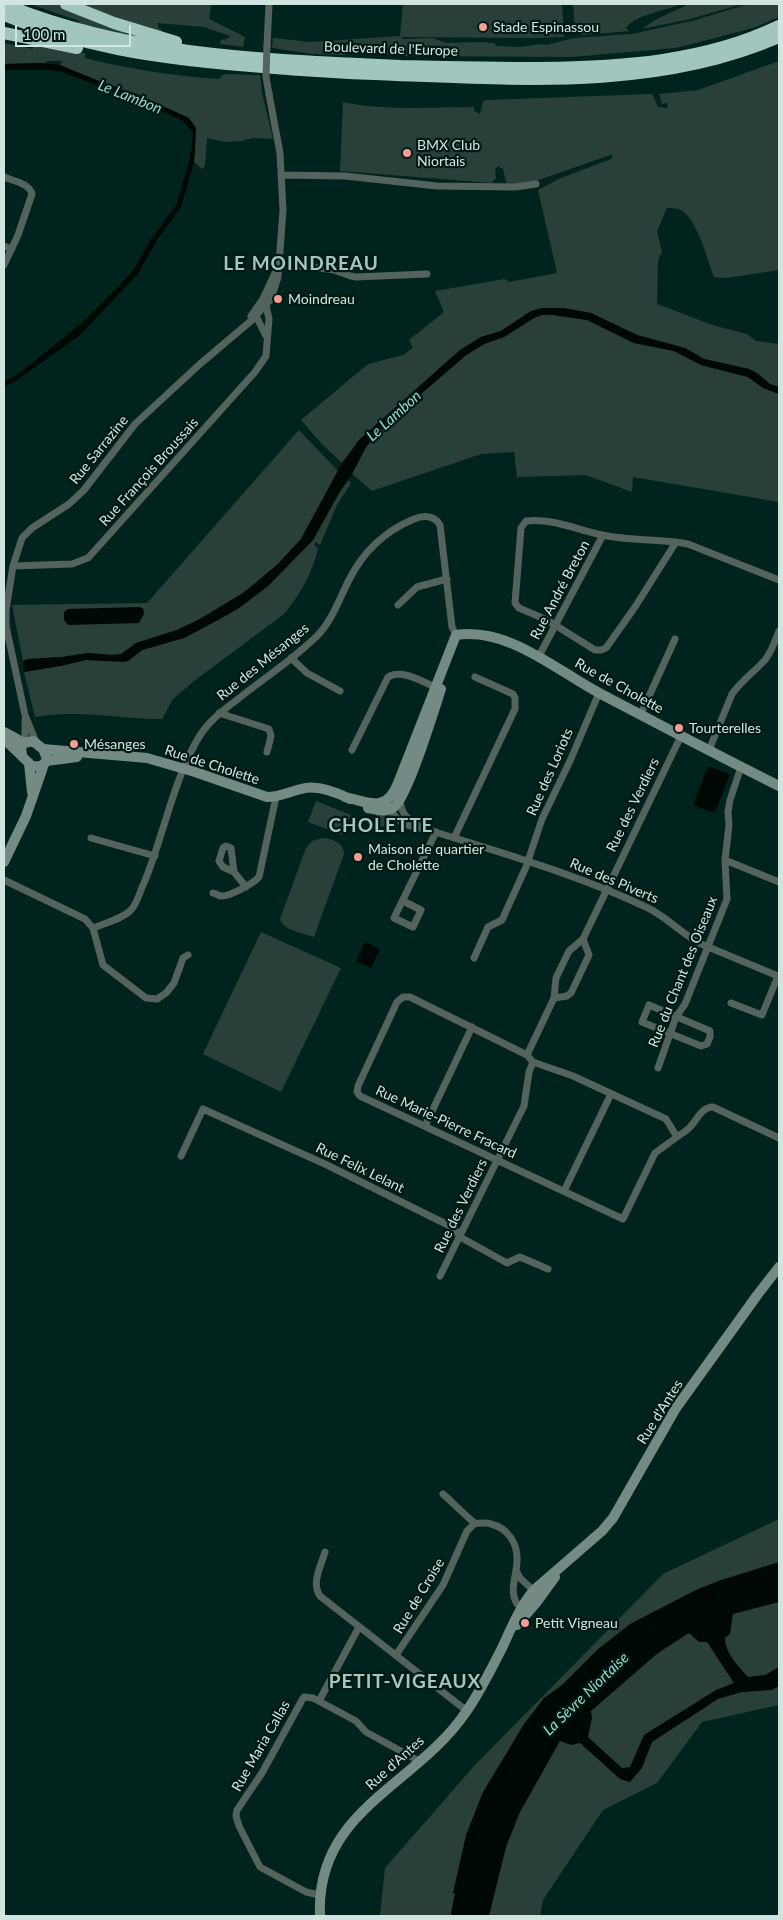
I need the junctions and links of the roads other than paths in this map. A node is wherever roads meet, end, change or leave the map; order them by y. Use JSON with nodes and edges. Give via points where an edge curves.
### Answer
{"nodes":[{"id":1,"x":4,"y":4,"type":"edge"},
{"id":2,"x":66,"y":4,"type":"edge"},
{"id":3,"x":269,"y":4,"type":"edge"},
{"id":4,"x":4,"y":15,"type":"edge"},
{"id":5,"x":779,"y":26,"type":"edge"},
{"id":6,"x":4,"y":33,"type":"edge"},
{"id":7,"x":779,"y":37,"type":"edge"},
{"id":8,"x":294,"y":65,"type":"junction"},
{"id":9,"x":281,"y":175,"type":"junction"},
{"id":10,"x":4,"y":177,"type":"edge"},
{"id":11,"x":536,"y":184,"type":"dead end"},
{"id":12,"x":4,"y":246,"type":"edge"},
{"id":13,"x":12,"y":249,"type":"junction"},
{"id":14,"x":4,"y":265,"type":"edge"},
{"id":15,"x":278,"y":267,"type":"junction"},
{"id":16,"x":427,"y":274,"type":"dead end"},
{"id":17,"x":264,"y":302,"type":"junction"},
{"id":18,"x":255,"y":314,"type":"junction"},
{"id":19,"x":267,"y":339,"type":"junction"},
{"id":20,"x":603,"y":535,"type":"junction"},
{"id":21,"x":676,"y":542,"type":"junction"},
{"id":22,"x":13,"y":566,"type":"junction"},
{"id":23,"x":447,"y":579,"type":"junction"},
{"id":24,"x":779,"y":580,"type":"edge"},
{"id":25,"x":398,"y":605,"type":"dead end"},
{"id":26,"x":555,"y":625,"type":"junction"},
{"id":27,"x":779,"y":631,"type":"edge"},
{"id":28,"x":456,"y":636,"type":"junction"},
{"id":29,"x":675,"y":639,"type":"dead end"},
{"id":30,"x":450,"y":651,"type":"junction"},
{"id":31,"x":538,"y":656,"type":"junction"},
{"id":32,"x":291,"y":658,"type":"junction"},
{"id":33,"x":476,"y":677,"type":"dead end"},
{"id":34,"x":435,"y":687,"type":"junction"},
{"id":35,"x":340,"y":692,"type":"dead end"},
{"id":36,"x":599,"y":693,"type":"junction"},
{"id":37,"x":219,"y":713,"type":"junction"},
{"id":38,"x":640,"y":714,"type":"junction"},
{"id":39,"x":25,"y":715,"type":"junction"},
{"id":40,"x":4,"y":732,"type":"edge"},
{"id":41,"x":681,"y":736,"type":"junction"},
{"id":42,"x":4,"y":739,"type":"edge"},
{"id":43,"x":24,"y":742,"type":"junction"},
{"id":44,"x":40,"y":745,"type":"junction"},
{"id":45,"x":352,"y":750,"type":"dead end"},
{"id":46,"x":709,"y":750,"type":"junction"},
{"id":47,"x":267,"y":752,"type":"dead end"},
{"id":48,"x":98,"y":754,"type":"junction"},
{"id":49,"x":26,"y":759,"type":"junction"},
{"id":50,"x":45,"y":763,"type":"junction"},
{"id":51,"x":742,"y":767,"type":"junction"},
{"id":52,"x":183,"y":768,"type":"junction"},
{"id":53,"x":779,"y":786,"type":"edge"},
{"id":54,"x":32,"y":794,"type":"junction"},
{"id":55,"x":276,"y":797,"type":"junction"},
{"id":56,"x":394,"y":805,"type":"junction"},
{"id":57,"x":426,"y":829,"type":"junction"},
{"id":58,"x":436,"y":832,"type":"junction"},
{"id":59,"x":91,"y":838,"type":"dead end"},
{"id":60,"x":454,"y":838,"type":"junction"},
{"id":61,"x":155,"y":856,"type":"junction"},
{"id":62,"x":725,"y":860,"type":"junction"},
{"id":63,"x":4,"y":862,"type":"edge"},
{"id":64,"x":528,"y":862,"type":"junction"},
{"id":65,"x":234,"y":872,"type":"dead end"},
{"id":66,"x":4,"y":880,"type":"edge"},
{"id":67,"x":779,"y":882,"type":"edge"},
{"id":68,"x":246,"y":887,"type":"junction"},
{"id":69,"x":607,"y":891,"type":"junction"},
{"id":70,"x":213,"y":893,"type":"dead end"},
{"id":71,"x":403,"y":901,"type":"dead end"},
{"id":72,"x":93,"y":928,"type":"junction"},
{"id":73,"x":583,"y":939,"type":"junction"},
{"id":74,"x":708,"y":946,"type":"junction"},
{"id":75,"x":188,"y":955,"type":"dead end"},
{"id":76,"x":474,"y":958,"type":"dead end"},
{"id":77,"x":554,"y":998,"type":"junction"},
{"id":78,"x":730,"y":1003,"type":"dead end"},
{"id":79,"x":676,"y":1016,"type":"junction"},
{"id":80,"x":472,"y":1027,"type":"junction"},
{"id":81,"x":670,"y":1033,"type":"junction"},
{"id":82,"x":527,"y":1055,"type":"junction"},
{"id":83,"x":533,"y":1062,"type":"junction"},
{"id":84,"x":658,"y":1068,"type":"dead end"},
{"id":85,"x":611,"y":1094,"type":"junction"},
{"id":86,"x":425,"y":1126,"type":"junction"},
{"id":87,"x":678,"y":1137,"type":"junction"},
{"id":88,"x":779,"y":1138,"type":"edge"},
{"id":89,"x":181,"y":1156,"type":"dead end"},
{"id":90,"x":498,"y":1160,"type":"junction"},
{"id":91,"x":564,"y":1191,"type":"junction"},
{"id":92,"x":460,"y":1237,"type":"junction"},
{"id":93,"x":779,"y":1267,"type":"edge"},
{"id":94,"x":548,"y":1269,"type":"dead end"},
{"id":95,"x":440,"y":1276,"type":"dead end"},
{"id":96,"x":443,"y":1494,"type":"dead end"},
{"id":97,"x":475,"y":1523,"type":"junction"},
{"id":98,"x":325,"y":1552,"type":"dead end"},
{"id":99,"x":561,"y":1568,"type":"junction"},
{"id":100,"x":516,"y":1570,"type":"junction"},
{"id":101,"x":534,"y":1590,"type":"junction"},
{"id":102,"x":536,"y":1604,"type":"junction"},
{"id":103,"x":522,"y":1606,"type":"junction"},
{"id":104,"x":359,"y":1627,"type":"junction"},
{"id":105,"x":508,"y":1636,"type":"junction"},
{"id":106,"x":396,"y":1655,"type":"junction"},
{"id":107,"x":319,"y":1701,"type":"junction"},
{"id":108,"x":467,"y":1711,"type":"junction"},
{"id":109,"x":419,"y":1761,"type":"junction"},
{"id":110,"x":320,"y":1895,"type":"junction"},
{"id":111,"x":320,"y":1916,"type":"edge"}],
"edges":[{"from":1,"to":8,"type":"highway","name":"Boulevard de l'Europe","via":[[65,26],[128,42]]},
{"from":2,"to":8,"type":"highway","via":[[177,43]]},
{"from":3,"to":9,"type":"street","name":"Rue Sarrazine","bridge":true,"via":[[266,78],[279,141]]},
{"from":4,"to":8,"type":"highway","name":"Boulevard de l'Europe","via":[[55,34],[123,51],[171,59]]},
{"from":5,"to":8,"type":"highway","name":"Boulevard de l'Europe","via":[[701,53],[622,65],[562,68]]},
{"from":6,"to":8,"type":"highway","via":[[145,62]]},
{"from":7,"to":8,"type":"highway","name":"Boulevard de l'Europe","via":[[704,63],[612,76],[477,78]]},
{"from":9,"to":11,"type":"street","via":[[344,176],[437,186],[515,187]]},
{"from":9,"to":15,"type":"street","name":"Rue Sarrazine","via":[[283,210]]},
{"from":10,"to":13,"type":"street","via":[[32,191]]},
{"from":12,"to":13,"type":"street"},
{"from":13,"to":14,"type":"street"},
{"from":15,"to":16,"type":"street","via":[[317,268],[356,277]]},
{"from":15,"to":17,"type":"street","name":"Rue Sarrazine"},
{"from":17,"to":18,"type":"street","name":"Rue Sarrazine"},
{"from":17,"to":19,"type":"street","name":"Rue François Broussais","via":[[269,319]]},
{"from":18,"to":19,"type":"street"},
{"from":18,"to":22,"type":"street","name":"Rue Sarrazine","via":[[135,424],[84,490],[22,538]]},
{"from":19,"to":22,"type":"street","name":"Rue François Broussais","via":[[266,356],[255,372],[88,558],[72,564]]},
{"from":20,"to":21,"type":"street"},
{"from":20,"to":26,"type":"street","name":"Rue André Breton"},
{"from":20,"to":26,"type":"street","via":[[562,523],[531,520],[522,524],[515,604]]},
{"from":21,"to":24,"type":"street","via":[[701,548]]},
{"from":21,"to":26,"type":"street","via":[[606,648],[595,650]]},
{"from":22,"to":39,"type":"street","name":"Rue Sarrazine","via":[[6,626]]},
{"from":23,"to":25,"type":"street","via":[[418,587]]},
{"from":23,"to":28,"type":"street","name":"Rue des Mésanges","via":[[452,627]]},
{"from":23,"to":32,"type":"street","name":"Rue des Mésanges","via":[[442,532],[437,520],[426,516],[407,522],[368,551],[329,621]]},
{"from":26,"to":31,"type":"street","name":"Rue André Breton"},
{"from":27,"to":46,"type":"street","via":[[766,659],[732,694]]},
{"from":28,"to":30,"type":"street"},
{"from":28,"to":31,"type":"street","name":"Rue de Cholette","via":[[485,636]]},
{"from":29,"to":38,"type":"street"},
{"from":30,"to":34,"type":"street"},
{"from":30,"to":56,"type":"street","via":[[441,690],[416,762]]},
{"from":31,"to":36,"type":"street","name":"Rue de Cholette"},
{"from":32,"to":35,"type":"street","via":[[299,667]]},
{"from":32,"to":37,"type":"street","name":"Rue des Mésanges"},
{"from":33,"to":60,"type":"street","via":[[513,694],[516,703]]},
{"from":34,"to":45,"type":"street","via":[[402,674],[388,677]]},
{"from":34,"to":56,"type":"street","via":[[394,792]]},
{"from":36,"to":38,"type":"street","name":"Rue de Cholette"},
{"from":36,"to":64,"type":"street","name":"Rue des Loriots","via":[[542,819]]},
{"from":37,"to":47,"type":"street","via":[[269,729],[271,736]]},
{"from":37,"to":52,"type":"street","name":"Rue des Mésanges","via":[[197,739]]},
{"from":38,"to":41,"type":"street","name":"Rue de Cholette"},
{"from":39,"to":43,"type":"street","name":"Rue Sarrazine"},
{"from":39,"to":44,"type":"street","name":"Rue Sarrazine"},
{"from":40,"to":43,"type":"street"},
{"from":41,"to":46,"type":"street","name":"Rue de Cholette"},
{"from":41,"to":69,"type":"street","name":"Rue des Verdiers"},
{"from":42,"to":49,"type":"street"},
{"from":43,"to":44,"type":"street"},
{"from":43,"to":49,"type":"street","via":[[21,748]]},
{"from":44,"to":48,"type":"street","name":"Rue de Cholette"},
{"from":44,"to":50,"type":"street","via":[[46,753]]},
{"from":46,"to":51,"type":"street","name":"Rue de Cholette"},
{"from":48,"to":50,"type":"street","name":"Rue de Cholette"},
{"from":48,"to":52,"type":"street","name":"Rue de Cholette","via":[[147,758]]},
{"from":49,"to":50,"type":"street","via":[[36,766]]},
{"from":49,"to":54,"type":"street"},
{"from":50,"to":54,"type":"street"},
{"from":51,"to":53,"type":"street","name":"Rue de Cholette"},
{"from":51,"to":62,"type":"street","name":"Rue du Chant des Oiseaux","via":[[730,800]]},
{"from":52,"to":55,"type":"street","name":"Rue de Cholette"},
{"from":52,"to":61,"type":"street","name":"Rue des Mésanges"},
{"from":54,"to":63,"type":"street","via":[[26,816]]},
{"from":55,"to":56,"type":"street","name":"Rue de Cholette","via":[[308,787],[372,804]]},
{"from":55,"to":68,"type":"street","via":[[259,877]]},
{"from":56,"to":57,"type":"street","name":"Rue des Piverts"},
{"from":56,"to":57,"type":"street","name":"Rue des Piverts","via":[[397,819],[407,826]]},
{"from":57,"to":58,"type":"street","name":"Rue des Piverts"},
{"from":58,"to":60,"type":"street","name":"Rue des Piverts"},
{"from":58,"to":71,"type":"street"},
{"from":59,"to":61,"type":"street"},
{"from":60,"to":64,"type":"street","name":"Rue des Piverts"},
{"from":61,"to":72,"type":"street","name":"Rue des Mésanges","via":[[132,908],[122,916]]},
{"from":62,"to":67,"type":"street"},
{"from":62,"to":74,"type":"street","name":"Rue du Chant des Oiseaux","via":[[728,899]]},
{"from":64,"to":69,"type":"street","name":"Rue des Piverts"},
{"from":64,"to":76,"type":"street","name":"Rue des Loriots","via":[[502,920],[488,927]]},
{"from":65,"to":68,"type":"street"},
{"from":66,"to":72,"type":"street","via":[[79,916]]},
{"from":68,"to":70,"type":"street","via":[[222,896]]},
{"from":69,"to":73,"type":"street","name":"Rue des Verdiers"},
{"from":69,"to":74,"type":"street","name":"Rue des Piverts","via":[[658,913],[690,938]]},
{"from":72,"to":75,"type":"street","via":[[103,965],[146,998],[157,999],[166,993],[174,983],[183,958]]},
{"from":73,"to":77,"type":"street","name":"Rue des Verdiers","via":[[570,951],[556,978]]},
{"from":73,"to":77,"type":"street","via":[[588,955],[571,993]]},
{"from":74,"to":78,"type":"street","name":"Rue des Piverts","via":[[778,976],[762,1015]]},
{"from":74,"to":79,"type":"street","name":"Rue du Chant des Oiseaux","via":[[685,1004]]},
{"from":77,"to":82,"type":"street","name":"Rue des Verdiers"},
{"from":79,"to":81,"type":"street","name":"Rue du Chant des Oiseaux"},
{"from":79,"to":81,"type":"street","via":[[649,1005],[642,1022]]},
{"from":79,"to":81,"type":"street","via":[[710,1031],[710,1037],[707,1044],[701,1046]]},
{"from":80,"to":82,"type":"street","name":"Rue Marie-Pierre Fracard"},
{"from":80,"to":86,"type":"street"},
{"from":80,"to":86,"type":"street","name":"Rue Marie-Pierre Fracard","via":[[410,997],[403,997],[397,1002],[357,1092]]},
{"from":81,"to":84,"type":"street","name":"Rue du Chant des Oiseaux"},
{"from":82,"to":83,"type":"street","name":"Rue Marie-Pierre Fracard"},
{"from":83,"to":85,"type":"street"},
{"from":83,"to":90,"type":"street","name":"Rue des Verdiers","via":[[524,1106]]},
{"from":85,"to":87,"type":"street","via":[[666,1119]]},
{"from":85,"to":91,"type":"street"},
{"from":86,"to":90,"type":"street","name":"Rue Marie-Pierre Fracard"},
{"from":87,"to":88,"type":"street","name":"Rue Marie-Pierre Fracard","via":[[689,1129],[704,1109],[713,1107]]},
{"from":87,"to":91,"type":"street","name":"Rue Marie-Pierre Fracard","via":[[655,1154],[623,1218]]},
{"from":89,"to":92,"type":"street","name":"Rue Felix Lelant","via":[[203,1109],[327,1165],[454,1228]]},
{"from":90,"to":91,"type":"street","name":"Rue Marie-Pierre Fracard"},
{"from":90,"to":92,"type":"street","name":"Rue des Verdiers"},
{"from":92,"to":94,"type":"street","name":"Rue Felix Lelant","via":[[507,1263],[520,1257]]},
{"from":92,"to":95,"type":"street","name":"Rue des Verdiers"},
{"from":93,"to":99,"type":"street","name":"Rue d'Antes","via":[[676,1408],[613,1518]]},
{"from":96,"to":97,"type":"street"},
{"from":97,"to":100,"type":"street","via":[[492,1524],[507,1532],[517,1550]]},
{"from":97,"to":106,"type":"street","name":"Rue de Croise","via":[[466,1531],[443,1585]]},
{"from":98,"to":104,"type":"street","via":[[316,1583],[317,1592]]},
{"from":99,"to":101,"type":"street","name":"Rue d'Antes"},
{"from":99,"to":102,"type":"street","name":"Rue d'Antes"},
{"from":100,"to":101,"type":"street","via":[[523,1582]]},
{"from":100,"to":103,"type":"street","via":[[513,1593],[515,1601]]},
{"from":101,"to":102,"type":"street"},
{"from":101,"to":103,"type":"street","name":"Rue d'Antes"},
{"from":102,"to":103,"type":"street"},
{"from":102,"to":105,"type":"street","name":"Rue d'Antes"},
{"from":103,"to":105,"type":"street","name":"Rue d'Antes"},
{"from":104,"to":106,"type":"street"},
{"from":104,"to":107,"type":"street"},
{"from":105,"to":108,"type":"street","name":"Rue d'Antes"},
{"from":106,"to":108,"type":"street"},
{"from":107,"to":109,"type":"street"},
{"from":107,"to":110,"type":"street","name":"Rue Maria Callas","via":[[308,1697],[302,1700],[236,1816],[260,1866],[306,1892]]},
{"from":108,"to":109,"type":"street","name":"Rue d'Antes"},
{"from":109,"to":110,"type":"street","name":"Rue d'Antes","via":[[374,1800],[346,1830],[330,1856]]},
{"from":110,"to":111,"type":"street","name":"Rue d'Antes"}]}
